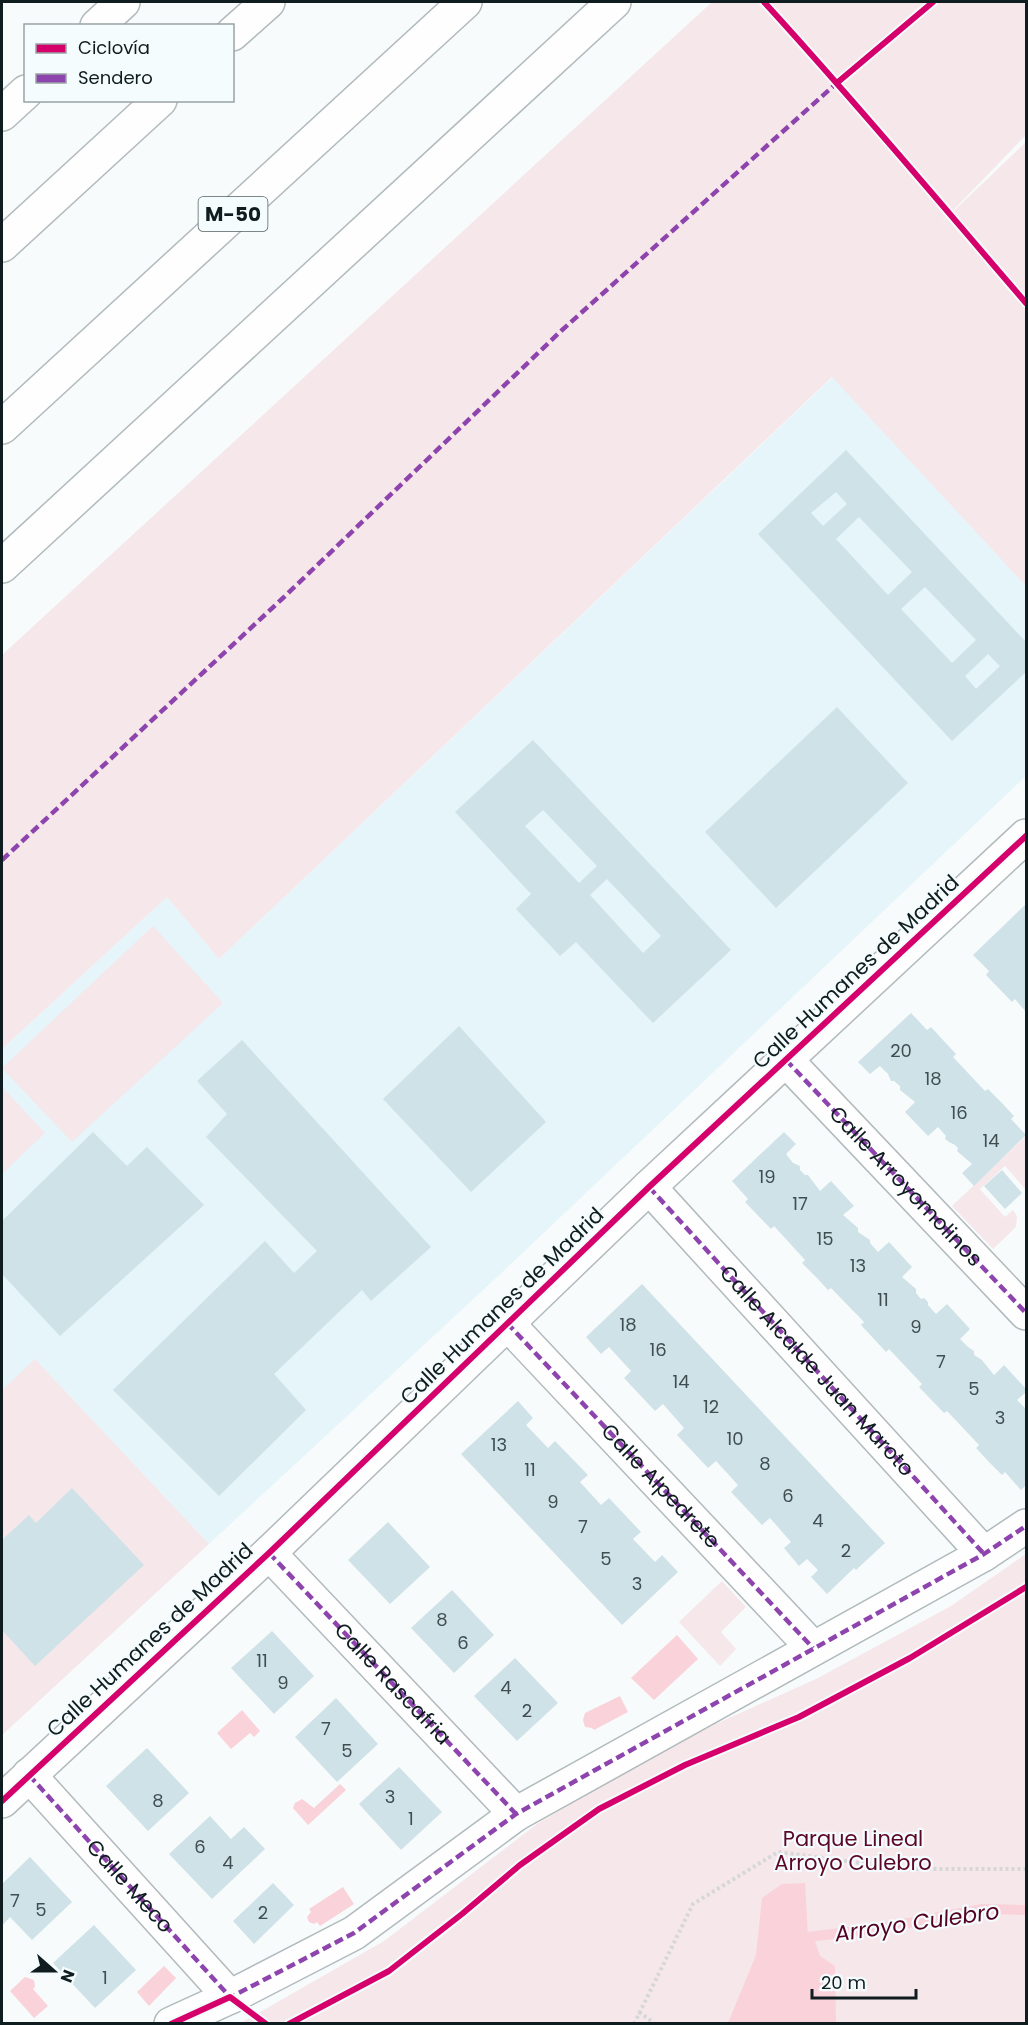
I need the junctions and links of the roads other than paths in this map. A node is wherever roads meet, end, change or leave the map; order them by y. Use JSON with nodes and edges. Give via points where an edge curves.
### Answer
{"nodes":[{"id":1,"x":123,"y":2,"type":"edge"},
{"id":2,"x":268,"y":2,"type":"edge"},
{"id":3,"x":465,"y":2,"type":"edge"},
{"id":4,"x":615,"y":2,"type":"edge"},
{"id":5,"x":99,"y":24,"type":"edge"},
{"id":6,"x":234,"y":32,"type":"edge"},
{"id":7,"x":24,"y":94,"type":"edge"},
{"id":8,"x":158,"y":102,"type":"edge"},
{"id":9,"x":2,"y":114,"type":"edge"},
{"id":10,"x":2,"y":245,"type":"edge"},
{"id":11,"x":2,"y":427,"type":"edge"},
{"id":12,"x":2,"y":566,"type":"edge"},
{"id":13,"x":1026,"y":837,"type":"edge"},
{"id":14,"x":786,"y":1060,"type":"junction"},
{"id":15,"x":649,"y":1187,"type":"junction"},
{"id":16,"x":1026,"y":1313,"type":"edge"},
{"id":17,"x":507,"y":1323,"type":"junction"},
{"id":18,"x":1026,"y":1526,"type":"edge"},
{"id":19,"x":269,"y":1553,"type":"junction"},
{"id":20,"x":984,"y":1554,"type":"junction"},
{"id":21,"x":813,"y":1648,"type":"junction"},
{"id":22,"x":28,"y":1775,"type":"junction"},
{"id":23,"x":2,"y":1801,"type":"edge"},
{"id":24,"x":516,"y":1814,"type":"junction"},
{"id":25,"x":230,"y":1997,"type":"junction"},
{"id":26,"x":171,"y":2024,"type":"edge"}],
"edges":[{"from":1,"to":5,"type":"main road"},
{"from":2,"to":6,"type":"main road"},
{"from":3,"to":11,"type":"main road","number":"M-50"},
{"from":4,"to":12,"type":"main road"},
{"from":7,"to":9,"type":"main road"},
{"from":8,"to":10,"type":"main road"},
{"from":13,"to":14,"type":"main road","name":"Calle Humanes de Madrid"},
{"from":14,"to":15,"type":"main road","name":"Calle Humanes de Madrid"},
{"from":14,"to":16,"type":"main road","name":"Calle Arroyomolinos"},
{"from":15,"to":17,"type":"main road","name":"Calle Humanes de Madrid"},
{"from":15,"to":20,"type":"main road","name":"Calle Alcalde Juan Maroto"},
{"from":17,"to":19,"type":"main road","name":"Calle Humanes de Madrid"},
{"from":17,"to":21,"type":"main road","name":"Calle Alpedrete"},
{"from":18,"to":20,"type":"main road"},
{"from":19,"to":22,"type":"main road","name":"Calle Humanes de Madrid"},
{"from":19,"to":24,"type":"main road","name":"Calle Rascafria"},
{"from":20,"to":21,"type":"main road"},
{"from":21,"to":24,"type":"main road"},
{"from":22,"to":23,"type":"main road","name":"Calle Humanes de Madrid"},
{"from":22,"to":25,"type":"main road","name":"Calle Meco"},
{"from":24,"to":25,"type":"main road","via":[[354,1933]]},
{"from":25,"to":26,"type":"main road"}]}
